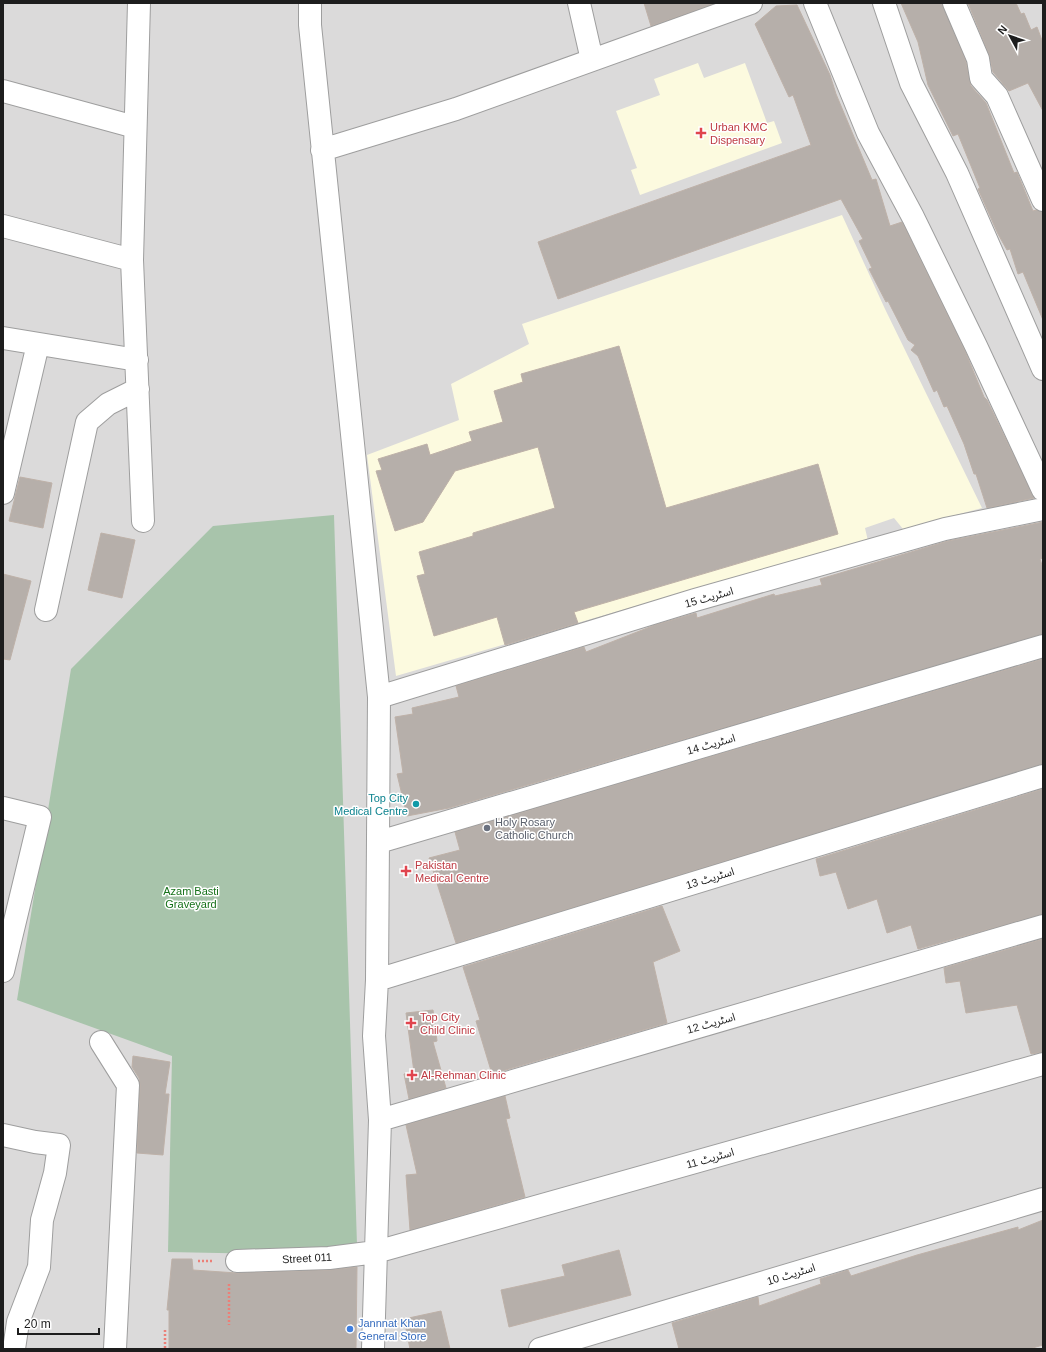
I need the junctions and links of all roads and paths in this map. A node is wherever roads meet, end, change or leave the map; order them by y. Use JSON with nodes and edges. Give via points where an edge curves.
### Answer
{"nodes":[{"id":1,"x":139,"y":3,"type":"edge"},
{"id":2,"x":310,"y":3,"type":"edge"},
{"id":3,"x":579,"y":3,"type":"edge"},
{"id":4,"x":751,"y":3,"type":"edge"},
{"id":5,"x":815,"y":3,"type":"edge"},
{"id":6,"x":884,"y":3,"type":"edge"},
{"id":7,"x":954,"y":3,"type":"edge"},
{"id":8,"x":592,"y":60,"type":"junction"},
{"id":9,"x":3,"y":91,"type":"edge"},
{"id":10,"x":135,"y":127,"type":"junction"},
{"id":11,"x":322,"y":150,"type":"junction"},
{"id":12,"x":1034,"y":159,"type":"edge"},
{"id":13,"x":1043,"y":200,"type":"edge"},
{"id":14,"x":3,"y":226,"type":"edge"},
{"id":15,"x":132,"y":260,"type":"junction"},
{"id":16,"x":3,"y":338,"type":"edge"},
{"id":17,"x":38,"y":344,"type":"junction"},
{"id":18,"x":137,"y":360,"type":"junction"},
{"id":19,"x":1043,"y":369,"type":"edge"},
{"id":20,"x":138,"y":388,"type":"junction"},
{"id":21,"x":1043,"y":490,"type":"edge"},
{"id":22,"x":3,"y":493,"type":"edge"},
{"id":23,"x":1043,"y":509,"type":"edge"},
{"id":24,"x":143,"y":521,"type":"dead end"},
{"id":25,"x":46,"y":610,"type":"dead end"},
{"id":26,"x":1043,"y":646,"type":"edge"},
{"id":27,"x":378,"y":697,"type":"junction"},
{"id":28,"x":1043,"y":776,"type":"edge"},
{"id":29,"x":3,"y":808,"type":"edge"},
{"id":30,"x":379,"y":842,"type":"junction"},
{"id":31,"x":1043,"y":926,"type":"edge"},
{"id":32,"x":3,"y":971,"type":"edge"},
{"id":33,"x":377,"y":980,"type":"junction"},
{"id":34,"x":101,"y":1042,"type":"dead end"},
{"id":35,"x":1043,"y":1064,"type":"edge"},
{"id":36,"x":380,"y":1120,"type":"junction"},
{"id":37,"x":3,"y":1135,"type":"edge"},
{"id":38,"x":1043,"y":1199,"type":"edge"},
{"id":39,"x":376,"y":1252,"type":"junction"},
{"id":40,"x":237,"y":1261,"type":"dead end"},
{"id":41,"x":229,"y":1282,"type":"dead end"},
{"id":42,"x":229,"y":1325,"type":"dead end"},
{"id":43,"x":165,"y":1330,"type":"dead end"},
{"id":44,"x":14,"y":1349,"type":"edge"},
{"id":45,"x":115,"y":1349,"type":"edge"},
{"id":46,"x":165,"y":1349,"type":"edge"},
{"id":47,"x":373,"y":1349,"type":"edge"},
{"id":48,"x":540,"y":1349,"type":"edge"}],
"edges":[{"from":1,"to":10,"type":"street"},
{"from":2,"to":11,"type":"street"},
{"from":3,"to":8,"type":"street"},
{"from":4,"to":8,"type":"street"},
{"from":5,"to":21,"type":"street","via":[[868,133],[972,339]]},
{"from":6,"to":19,"type":"street","via":[[911,82],[956,173]]},
{"from":7,"to":12,"type":"street","via":[[978,59],[981,78],[997,96]]},
{"from":8,"to":11,"type":"street","via":[[456,109]]},
{"from":9,"to":10,"type":"street"},
{"from":10,"to":15,"type":"street"},
{"from":11,"to":27,"type":"street"},
{"from":12,"to":13,"type":"street"},
{"from":14,"to":15,"type":"street"},
{"from":15,"to":18,"type":"street"},
{"from":16,"to":17,"type":"street"},
{"from":17,"to":18,"type":"street"},
{"from":17,"to":22,"type":"street"},
{"from":18,"to":20,"type":"street"},
{"from":20,"to":24,"type":"street"},
{"from":20,"to":25,"type":"street","via":[[108,404],[87,422]]},
{"from":23,"to":27,"type":"street","name":"اسٹریٹ 15","via":[[945,529],[695,600]]},
{"from":26,"to":30,"type":"street","name":"اسٹریٹ 14"},
{"from":27,"to":30,"type":"street"},
{"from":28,"to":33,"type":"street","name":"اسٹریٹ 13"},
{"from":29,"to":32,"type":"street","via":[[40,817]]},
{"from":30,"to":33,"type":"street"},
{"from":31,"to":36,"type":"street","name":"اسٹریٹ 12"},
{"from":33,"to":36,"type":"street","via":[[374,1036]]},
{"from":34,"to":45,"type":"street","via":[[128,1085]]},
{"from":35,"to":39,"type":"street","name":"اسٹریٹ 11"},
{"from":36,"to":39,"type":"street"},
{"from":37,"to":44,"type":"street","via":[[60,1145],[42,1220],[39,1267],[18,1322]]},
{"from":38,"to":48,"type":"street","name":"اسٹریٹ 10"},
{"from":39,"to":40,"type":"street","name":"Street 011","via":[[329,1258]]},
{"from":39,"to":47,"type":"street"},
{"from":41,"to":42,"type":"path"},
{"from":43,"to":46,"type":"path"}]}
